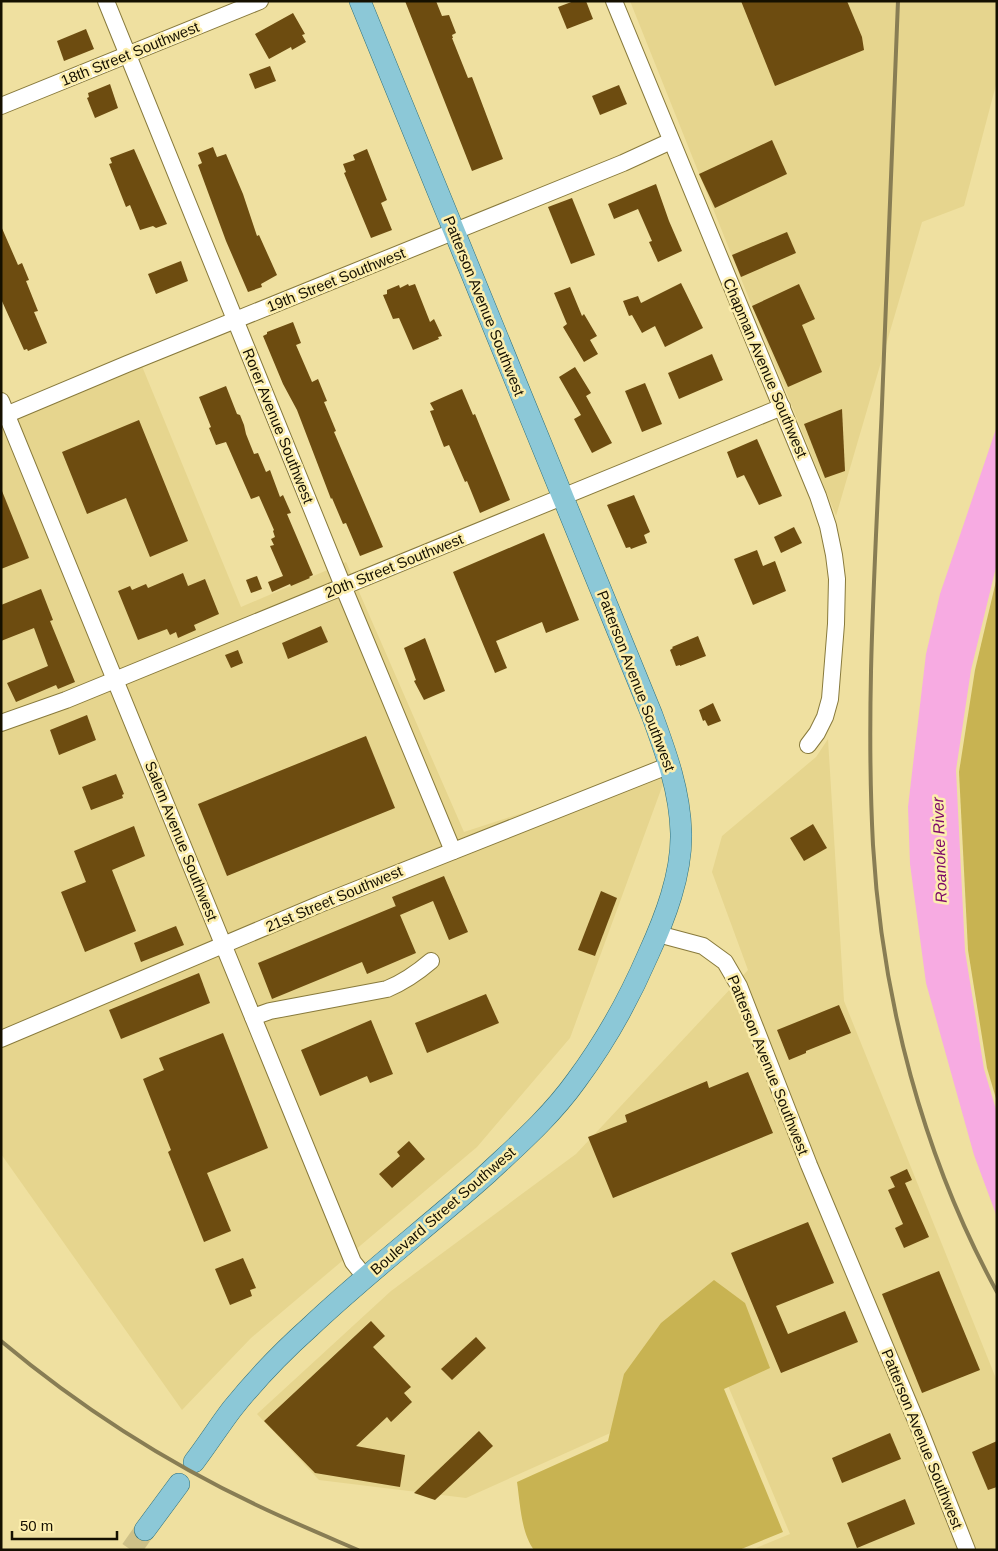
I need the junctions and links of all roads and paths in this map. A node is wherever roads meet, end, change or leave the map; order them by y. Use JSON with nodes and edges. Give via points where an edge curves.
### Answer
{"nodes":[{"id":1,"x":106,"y":1,"type":"edge"},
{"id":2,"x":260,"y":1,"type":"edge"},
{"id":3,"x":360,"y":1,"type":"edge"},
{"id":4,"x":614,"y":1,"type":"edge"},
{"id":5,"x":128,"y":56,"type":"junction"},
{"id":6,"x":1,"y":106,"type":"edge"},
{"id":7,"x":671,"y":141,"type":"junction"},
{"id":8,"x":454,"y":232,"type":"junction"},
{"id":9,"x":235,"y":321,"type":"junction"},
{"id":10,"x":782,"y":407,"type":"junction"},
{"id":11,"x":3,"y":411,"type":"edge"},
{"id":12,"x":563,"y":498,"type":"junction"},
{"id":13,"x":343,"y":586,"type":"junction"},
{"id":14,"x":115,"y":679,"type":"junction"},
{"id":15,"x":3,"y":723,"type":"edge"},
{"id":16,"x":808,"y":745,"type":"dead end"},
{"id":17,"x":670,"y":765,"type":"junction"},
{"id":18,"x":453,"y":851,"type":"junction"},
{"id":19,"x":658,"y":934,"type":"junction"},
{"id":20,"x":224,"y":945,"type":"junction"},
{"id":21,"x":431,"y":961,"type":"dead end"},
{"id":22,"x":253,"y":1017,"type":"junction"},
{"id":23,"x":1,"y":1039,"type":"edge"},
{"id":24,"x":366,"y":1278,"type":"junction"},
{"id":25,"x":194,"y":1462,"type":"dead end"},
{"id":26,"x":179,"y":1484,"type":"dead end"},
{"id":27,"x":145,"y":1530,"type":"tunnel mouth"},
{"id":28,"x":967,"y":1550,"type":"edge"}],
"edges":[{"from":1,"to":5,"type":"street","name":"Rorer Avenue Southwest"},
{"from":2,"to":5,"type":"street","name":"18th Street Southwest"},
{"from":3,"to":8,"type":"main road","name":"Patterson Avenue Southwest"},
{"from":4,"to":7,"type":"street","name":"Chapman Avenue Southwest"},
{"from":5,"to":6,"type":"street","name":"18th Street Southwest"},
{"from":5,"to":9,"type":"street","name":"Rorer Avenue Southwest"},
{"from":7,"to":8,"type":"street","name":"19th Street Southwest"},
{"from":7,"to":10,"type":"street","name":"Chapman Avenue Southwest"},
{"from":8,"to":9,"type":"street","name":"19th Street Southwest"},
{"from":8,"to":12,"type":"main road","name":"Patterson Avenue Southwest"},
{"from":9,"to":11,"type":"street","name":"19th Street Southwest"},
{"from":9,"to":13,"type":"street","name":"Rorer Avenue Southwest"},
{"from":10,"to":12,"type":"street","name":"20th Street Southwest"},
{"from":10,"to":16,"type":"street","name":"Chapman Avenue Southwest","via":[[828,526],[837,579],[830,699],[825,717]]},
{"from":11,"to":14,"type":"street","name":"Salem Avenue Southwest"},
{"from":12,"to":13,"type":"street","name":"20th Street Southwest"},
{"from":12,"to":17,"type":"main road","name":"Patterson Avenue Southwest"},
{"from":13,"to":14,"type":"street","name":"20th Street Southwest"},
{"from":13,"to":18,"type":"street","name":"Rorer Avenue Southwest"},
{"from":14,"to":15,"type":"street","name":"20th Street Southwest"},
{"from":14,"to":20,"type":"street","name":"Salem Avenue Southwest"},
{"from":17,"to":18,"type":"street","name":"21st Street Southwest"},
{"from":17,"to":19,"type":"main road","name":"Patterson Avenue Southwest","via":[[686,835]]},
{"from":18,"to":20,"type":"street","name":"21st Street Southwest"},
{"from":19,"to":24,"type":"main road","name":"Boulevard Street Southwest","via":[[620,1013],[576,1082],[553,1110],[471,1188]]},
{"from":19,"to":28,"type":"street","name":"Patterson Avenue Southwest","via":[[703,946],[725,962],[739,986]]},
{"from":20,"to":22,"type":"street","name":"Salem Avenue Southwest"},
{"from":20,"to":23,"type":"street","name":"21st Street Southwest"},
{"from":21,"to":22,"type":"street","via":[[410,978],[387,989]]},
{"from":22,"to":24,"type":"street","name":"Salem Avenue Southwest","via":[[353,1262]]},
{"from":24,"to":25,"type":"main road","name":"Boulevard Street Southwest","via":[[265,1370]]},
{"from":26,"to":27,"type":"main road"}]}
